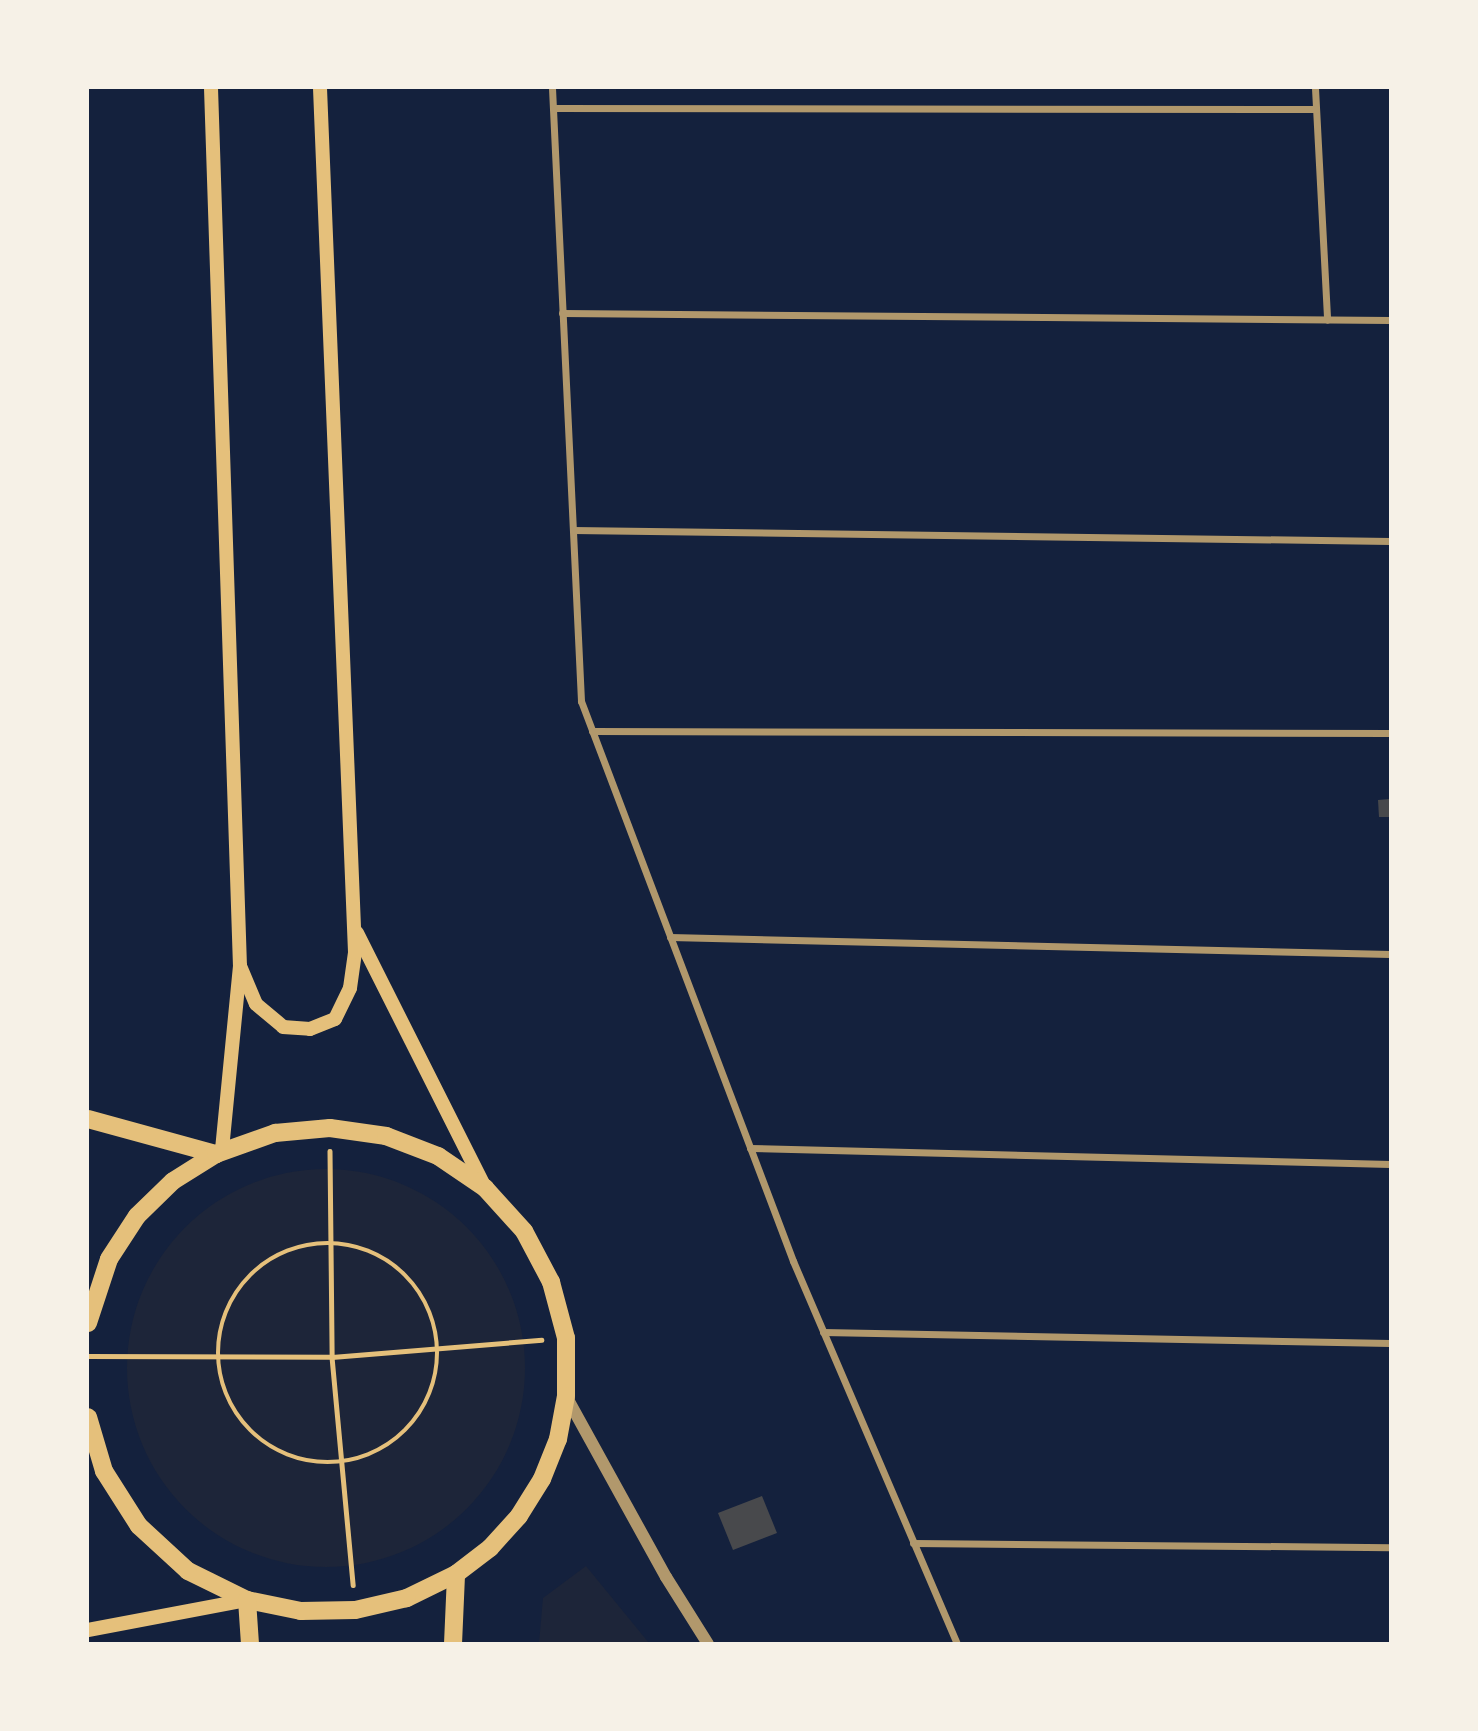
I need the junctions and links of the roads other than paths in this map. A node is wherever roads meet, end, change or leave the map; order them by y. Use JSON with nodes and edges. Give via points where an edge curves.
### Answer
{"nodes":[{"id":1,"x":211,"y":88,"type":"edge"},
{"id":2,"x":320,"y":88,"type":"edge"},
{"id":3,"x":552,"y":88,"type":"edge"},
{"id":4,"x":1315,"y":88,"type":"edge"},
{"id":5,"x":553,"y":108,"type":"junction"},
{"id":6,"x":1316,"y":108,"type":"junction"},
{"id":7,"x":562,"y":313,"type":"junction"},
{"id":8,"x":1327,"y":320,"type":"junction"},
{"id":9,"x":1391,"y":320,"type":"edge"},
{"id":10,"x":573,"y":530,"type":"junction"},
{"id":11,"x":1391,"y":541,"type":"edge"},
{"id":12,"x":592,"y":731,"type":"junction"},
{"id":13,"x":1391,"y":733,"type":"edge"},
{"id":14,"x":353,"y":926,"type":"junction"},
{"id":15,"x":670,"y":937,"type":"junction"},
{"id":16,"x":1391,"y":954,"type":"edge"},
{"id":17,"x":240,"y":966,"type":"junction"},
{"id":18,"x":88,"y":1119,"type":"edge"},
{"id":19,"x":750,"y":1148,"type":"junction"},
{"id":20,"x":219,"y":1152,"type":"junction"},
{"id":21,"x":1391,"y":1164,"type":"edge"},
{"id":22,"x":485,"y":1188,"type":"junction"},
{"id":23,"x":88,"y":1323,"type":"edge"},
{"id":24,"x":823,"y":1332,"type":"junction"},
{"id":25,"x":1391,"y":1343,"type":"edge"},
{"id":26,"x":566,"y":1396,"type":"junction"},
{"id":27,"x":88,"y":1417,"type":"edge"},
{"id":28,"x":913,"y":1543,"type":"junction"},
{"id":29,"x":1391,"y":1547,"type":"edge"},
{"id":30,"x":456,"y":1574,"type":"junction"},
{"id":31,"x":247,"y":1600,"type":"junction"},
{"id":32,"x":88,"y":1630,"type":"edge"},
{"id":33,"x":250,"y":1643,"type":"edge"},
{"id":34,"x":453,"y":1643,"type":"edge"},
{"id":35,"x":709,"y":1643,"type":"edge"},
{"id":36,"x":957,"y":1643,"type":"edge"}],
"edges":[{"from":1,"to":17,"type":"main road"},
{"from":2,"to":14,"type":"main road"},
{"from":3,"to":5,"type":"street"},
{"from":4,"to":6,"type":"street"},
{"from":5,"to":6,"type":"street"},
{"from":5,"to":7,"type":"street"},
{"from":6,"to":8,"type":"street"},
{"from":7,"to":8,"type":"street"},
{"from":7,"to":10,"type":"street"},
{"from":8,"to":9,"type":"street"},
{"from":10,"to":11,"type":"street"},
{"from":10,"to":12,"type":"street","via":[[581,701]]},
{"from":12,"to":13,"type":"street"},
{"from":12,"to":15,"type":"street"},
{"from":14,"to":17,"type":"main road","via":[[350,988],[335,1019],[310,1029],[283,1027],[256,1004]]},
{"from":14,"to":22,"type":"main road"},
{"from":15,"to":16,"type":"street"},
{"from":15,"to":19,"type":"street"},
{"from":17,"to":20,"type":"main road"},
{"from":18,"to":20,"type":"main road"},
{"from":19,"to":21,"type":"street"},
{"from":19,"to":24,"type":"street"},
{"from":20,"to":22,"type":"main road","via":[[275,1133],[330,1128],[386,1136],[439,1156]]},
{"from":20,"to":23,"type":"main road","via":[[173,1181],[137,1216],[109,1259]]},
{"from":22,"to":26,"type":"main road","via":[[524,1231],[551,1282],[566,1338]]},
{"from":24,"to":25,"type":"street"},
{"from":24,"to":28,"type":"street"},
{"from":26,"to":30,"type":"main road","via":[[558,1439],[525,1506],[490,1548]]},
{"from":26,"to":35,"type":"street","via":[[666,1577]]},
{"from":27,"to":31,"type":"main road","via":[[104,1471],[139,1526],[188,1571]]},
{"from":28,"to":29,"type":"street"},
{"from":28,"to":36,"type":"street"},
{"from":30,"to":31,"type":"main road","via":[[407,1598],[355,1610],[301,1611]]},
{"from":30,"to":34,"type":"main road"},
{"from":31,"to":32,"type":"main road"},
{"from":31,"to":33,"type":"main road"}]}
